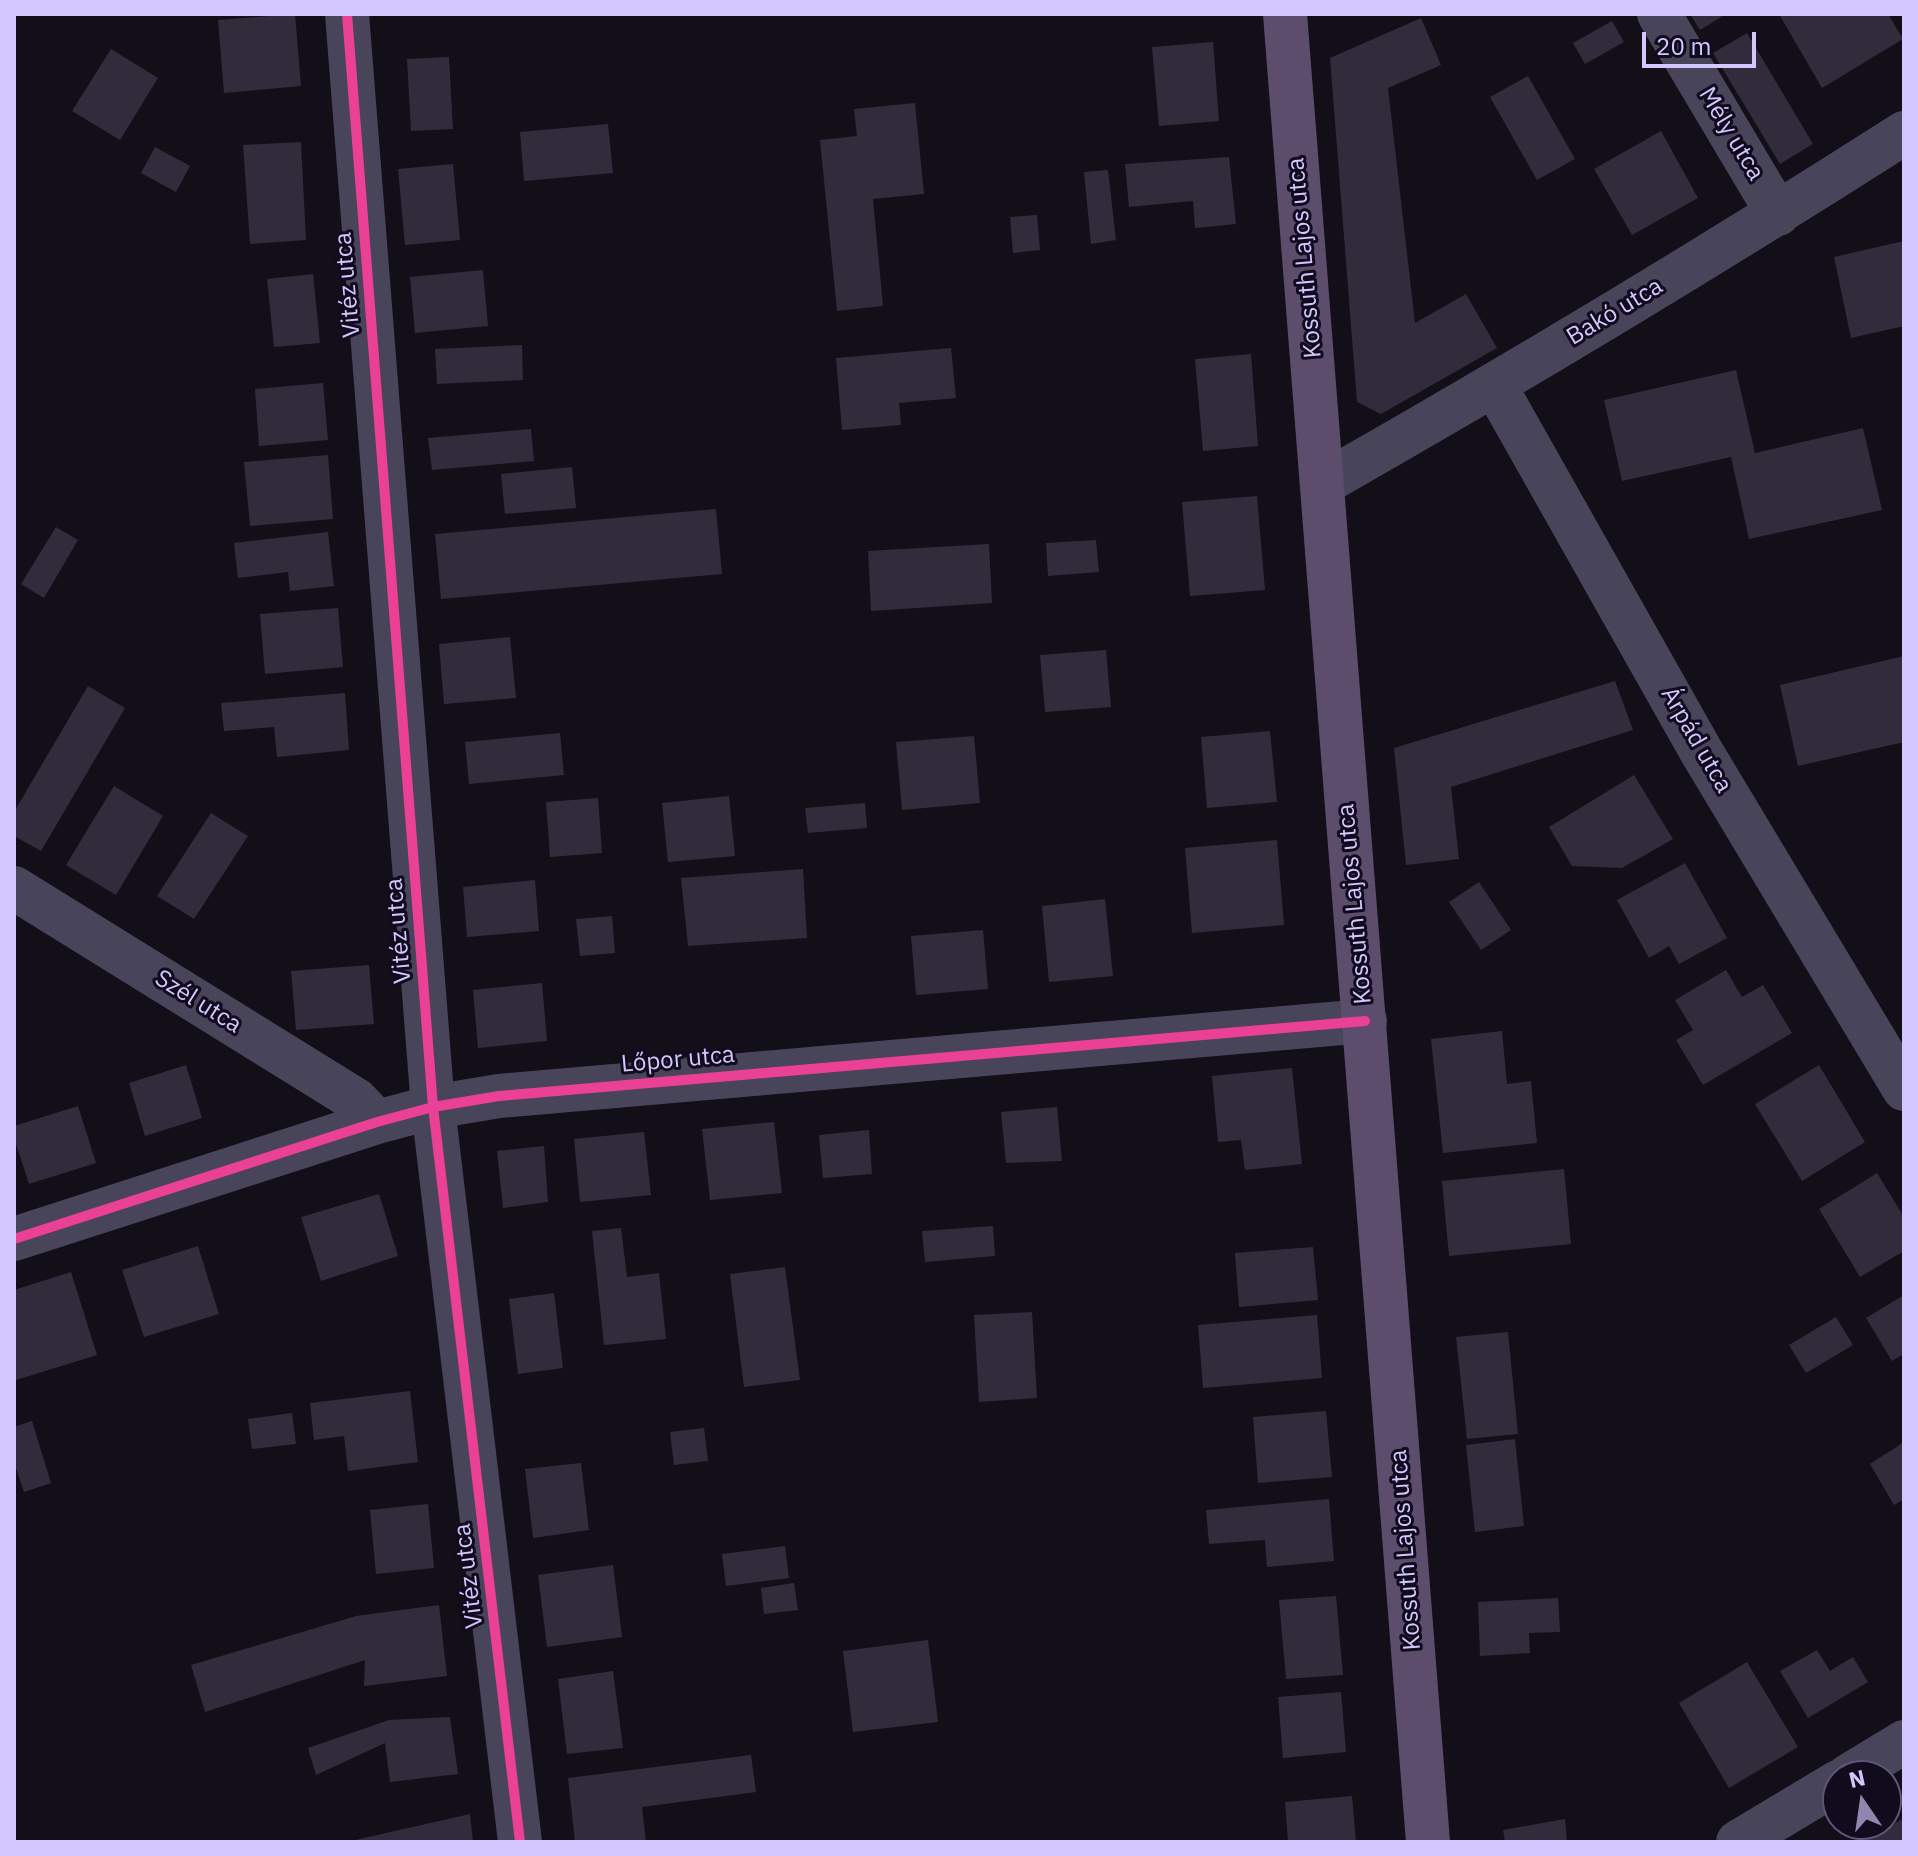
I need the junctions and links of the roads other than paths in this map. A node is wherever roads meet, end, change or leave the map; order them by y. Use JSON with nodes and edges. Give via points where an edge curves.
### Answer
{"nodes":[{"id":1,"x":347,"y":14,"type":"edge"},
{"id":2,"x":1285,"y":14,"type":"edge"},
{"id":3,"x":1659,"y":14,"type":"edge"},
{"id":4,"x":1904,"y":133,"type":"edge"},
{"id":5,"x":1778,"y":214,"type":"junction"},
{"id":6,"x":1495,"y":386,"type":"junction"},
{"id":7,"x":1322,"y":484,"type":"junction"},
{"id":8,"x":14,"y":888,"type":"edge"},
{"id":9,"x":1365,"y":1021,"type":"junction"},
{"id":10,"x":1904,"y":1089,"type":"edge"},
{"id":11,"x":433,"y":1107,"type":"junction"},
{"id":12,"x":377,"y":1122,"type":"junction"},
{"id":13,"x":14,"y":1239,"type":"edge"},
{"id":14,"x":1904,"y":1742,"type":"edge"},
{"id":15,"x":1874,"y":1760,"type":"edge"},
{"id":16,"x":1822,"y":1792,"type":"edge"},
{"id":17,"x":520,"y":1842,"type":"edge"},
{"id":18,"x":1428,"y":1842,"type":"edge"},
{"id":19,"x":1738,"y":1842,"type":"edge"}],
"edges":[{"from":1,"to":11,"type":"street","name":"Vitéz utca"},
{"from":2,"to":7,"type":"main road","name":"Kossuth Lajos utca"},
{"from":3,"to":5,"type":"street","name":"Mély utca"},
{"from":4,"to":5,"type":"street","name":"Bakó utca"},
{"from":5,"to":6,"type":"street","name":"Bakó utca"},
{"from":6,"to":7,"type":"street","name":"Bakó utca"},
{"from":6,"to":10,"type":"street","name":"Árpád utca","via":[[1701,751]]},
{"from":7,"to":9,"type":"main road","name":"Kossuth Lajos utca"},
{"from":8,"to":12,"type":"street","name":"Szél utca","via":[[356,1100]]},
{"from":9,"to":11,"type":"street","name":"Lőpor utca","via":[[499,1096]]},
{"from":9,"to":18,"type":"main road","name":"Kossuth Lajos utca"},
{"from":11,"to":12,"type":"street","name":"Lőpor utca"},
{"from":11,"to":17,"type":"street","name":"Vitéz utca"},
{"from":12,"to":13,"type":"street","name":"Lőpor utca"},
{"from":14,"to":15,"type":"street"},
{"from":16,"to":19,"type":"street"}]}
